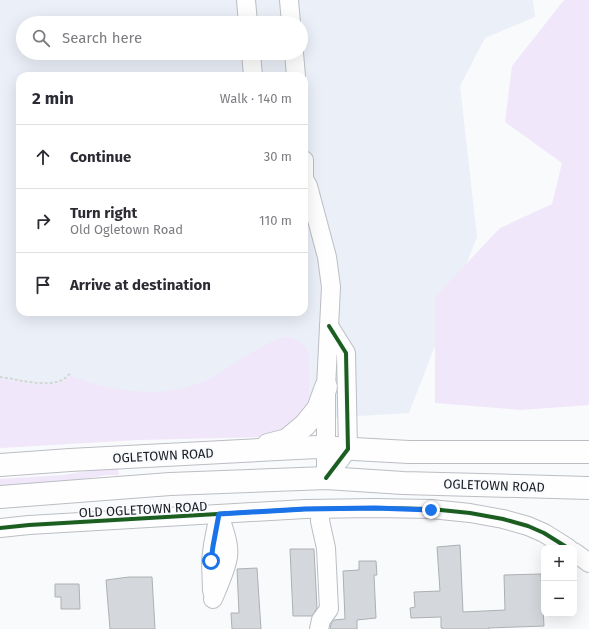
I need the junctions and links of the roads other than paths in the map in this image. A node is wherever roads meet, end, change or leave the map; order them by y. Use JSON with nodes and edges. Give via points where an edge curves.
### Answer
{"nodes":[{"id":1,"x":246,"y":0,"type":"edge"},
{"id":2,"x":289,"y":0,"type":"edge"},
{"id":3,"x":247,"y":16,"type":"edge"},
{"id":4,"x":290,"y":16,"type":"edge"},
{"id":5,"x":252,"y":60,"type":"edge"},
{"id":6,"x":295,"y":60,"type":"edge"},
{"id":7,"x":253,"y":72,"type":"edge"},
{"id":8,"x":296,"y":72,"type":"edge"},
{"id":9,"x":308,"y":186,"type":"edge"},
{"id":10,"x":329,"y":326,"type":"junction"},
{"id":11,"x":326,"y":387,"type":"junction"},
{"id":12,"x":326,"y":448,"type":"junction"},
{"id":13,"x":348,"y":449,"type":"junction"},
{"id":14,"x":247,"y":451,"type":"junction"},
{"id":15,"x":589,"y":452,"type":"edge"},
{"id":16,"x":0,"y":465,"type":"edge"},
{"id":17,"x":326,"y":478,"type":"junction"},
{"id":18,"x":589,"y":488,"type":"edge"},
{"id":19,"x":0,"y":497,"type":"edge"},
{"id":20,"x":321,"y":509,"type":"junction"},
{"id":21,"x":0,"y":528,"type":"edge"},
{"id":22,"x":563,"y":545,"type":"edge"},
{"id":23,"x":577,"y":554,"type":"edge"},
{"id":24,"x":589,"y":563,"type":"edge"},
{"id":25,"x":319,"y":629,"type":"edge"}],
"edges":[{"from":1,"to":3,"type":"street"},
{"from":2,"to":4,"type":"street"},
{"from":5,"to":7,"type":"street"},
{"from":6,"to":8,"type":"street"},
{"from":9,"to":10,"type":"street","via":[[327,257],[331,287]]},
{"from":10,"to":11,"type":"street"},
{"from":10,"to":13,"type":"street","via":[[346,353]]},
{"from":11,"to":12,"type":"street"},
{"from":11,"to":14,"type":"main road","via":[[318,409],[306,425],[287,440]]},
{"from":12,"to":13,"type":"main road","name":"OGLETOWN ROAD"},
{"from":12,"to":14,"type":"main road","name":"OGLETOWN ROAD"},
{"from":12,"to":17,"type":"street"},
{"from":13,"to":15,"type":"main road","name":"OGLETOWN ROAD","via":[[409,452]]},
{"from":13,"to":17,"type":"street"},
{"from":14,"to":16,"type":"main road","name":"OGLETOWN ROAD"},
{"from":17,"to":18,"type":"main road","name":"OGLETOWN ROAD","via":[[403,483]]},
{"from":17,"to":19,"type":"main road","name":"OGLETOWN ROAD","via":[[170,484]]},
{"from":20,"to":21,"type":"street","name":"OLD OGLETOWN ROAD"},
{"from":20,"to":22,"type":"street","name":"OLD OGLETOWN ROAD","via":[[470,513],[528,526]]},
{"from":20,"to":25,"type":"street","via":[[329,609],[321,620]]},
{"from":23,"to":24,"type":"street"}]}
